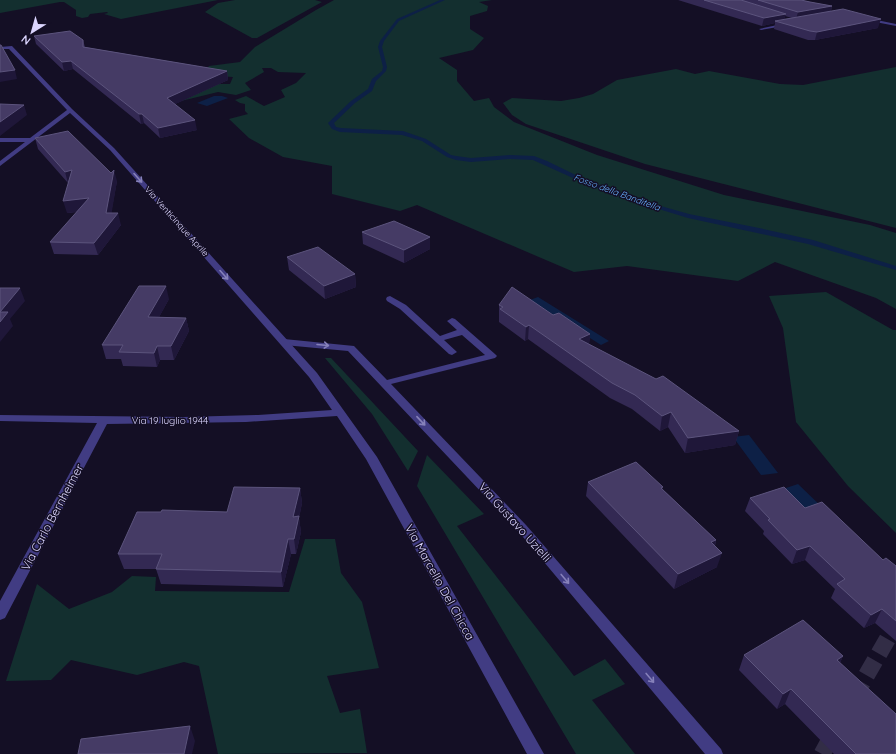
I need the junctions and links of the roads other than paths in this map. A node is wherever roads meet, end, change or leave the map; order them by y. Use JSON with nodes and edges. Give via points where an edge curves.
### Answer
{"nodes":[{"id":1,"x":860,"y":17,"type":"edge"},
{"id":2,"x":790,"y":23,"type":"edge"},
{"id":3,"x":896,"y":26,"type":"edge"},
{"id":4,"x":762,"y":29,"type":"edge"},
{"id":5,"x":0,"y":48,"type":"edge"},
{"id":6,"x":70,"y":110,"type":"junction"},
{"id":7,"x":0,"y":140,"type":"edge"},
{"id":8,"x":30,"y":140,"type":"junction"},
{"id":9,"x":0,"y":164,"type":"edge"},
{"id":10,"x":390,"y":299,"type":"dead end"},
{"id":11,"x":452,"y":321,"type":"dead end"},
{"id":12,"x":464,"y":331,"type":"junction"},
{"id":13,"x":438,"y":339,"type":"junction"},
{"id":14,"x":284,"y":342,"type":"junction"},
{"id":15,"x":452,"y":352,"type":"dead end"},
{"id":16,"x":385,"y":383,"type":"junction"},
{"id":17,"x":339,"y":413,"type":"junction"},
{"id":18,"x":0,"y":418,"type":"edge"},
{"id":19,"x":104,"y":420,"type":"junction"},
{"id":20,"x":0,"y":614,"type":"edge"},
{"id":21,"x":536,"y":754,"type":"edge"},
{"id":22,"x":715,"y":754,"type":"edge"}],
"edges":[{"from":1,"to":3,"type":"street"},
{"from":2,"to":4,"type":"street"},
{"from":5,"to":6,"type":"street","name":"Via Venticinque Aprile","via":[[10,47]]},
{"from":6,"to":8,"type":"street"},
{"from":6,"to":14,"type":"street","name":"Via Venticinque Aprile","one_way":true,"via":[[112,148]]},
{"from":7,"to":8,"type":"street"},
{"from":8,"to":9,"type":"street"},
{"from":10,"to":13,"type":"street","via":[[403,307]]},
{"from":11,"to":12,"type":"street"},
{"from":12,"to":13,"type":"street"},
{"from":12,"to":16,"type":"street","via":[[492,356]]},
{"from":13,"to":15,"type":"street"},
{"from":14,"to":16,"type":"street","name":"Via Gustavo Uzielli","one_way":true,"via":[[351,348]]},
{"from":14,"to":17,"type":"street","name":"Via Venticinque Aprile","via":[[313,375]]},
{"from":16,"to":22,"type":"street","name":"Via Gustavo Uzielli","one_way":true,"via":[[522,528]]},
{"from":17,"to":19,"type":"street","name":"Via 19 luglio 1944","via":[[247,420]]},
{"from":17,"to":21,"type":"street","name":"Via Marcello Del Chicca","via":[[371,457]]},
{"from":18,"to":19,"type":"street","name":"Via 19 luglio 1944"},
{"from":19,"to":20,"type":"street","name":"Via Carlo Bernheimer"}]}
